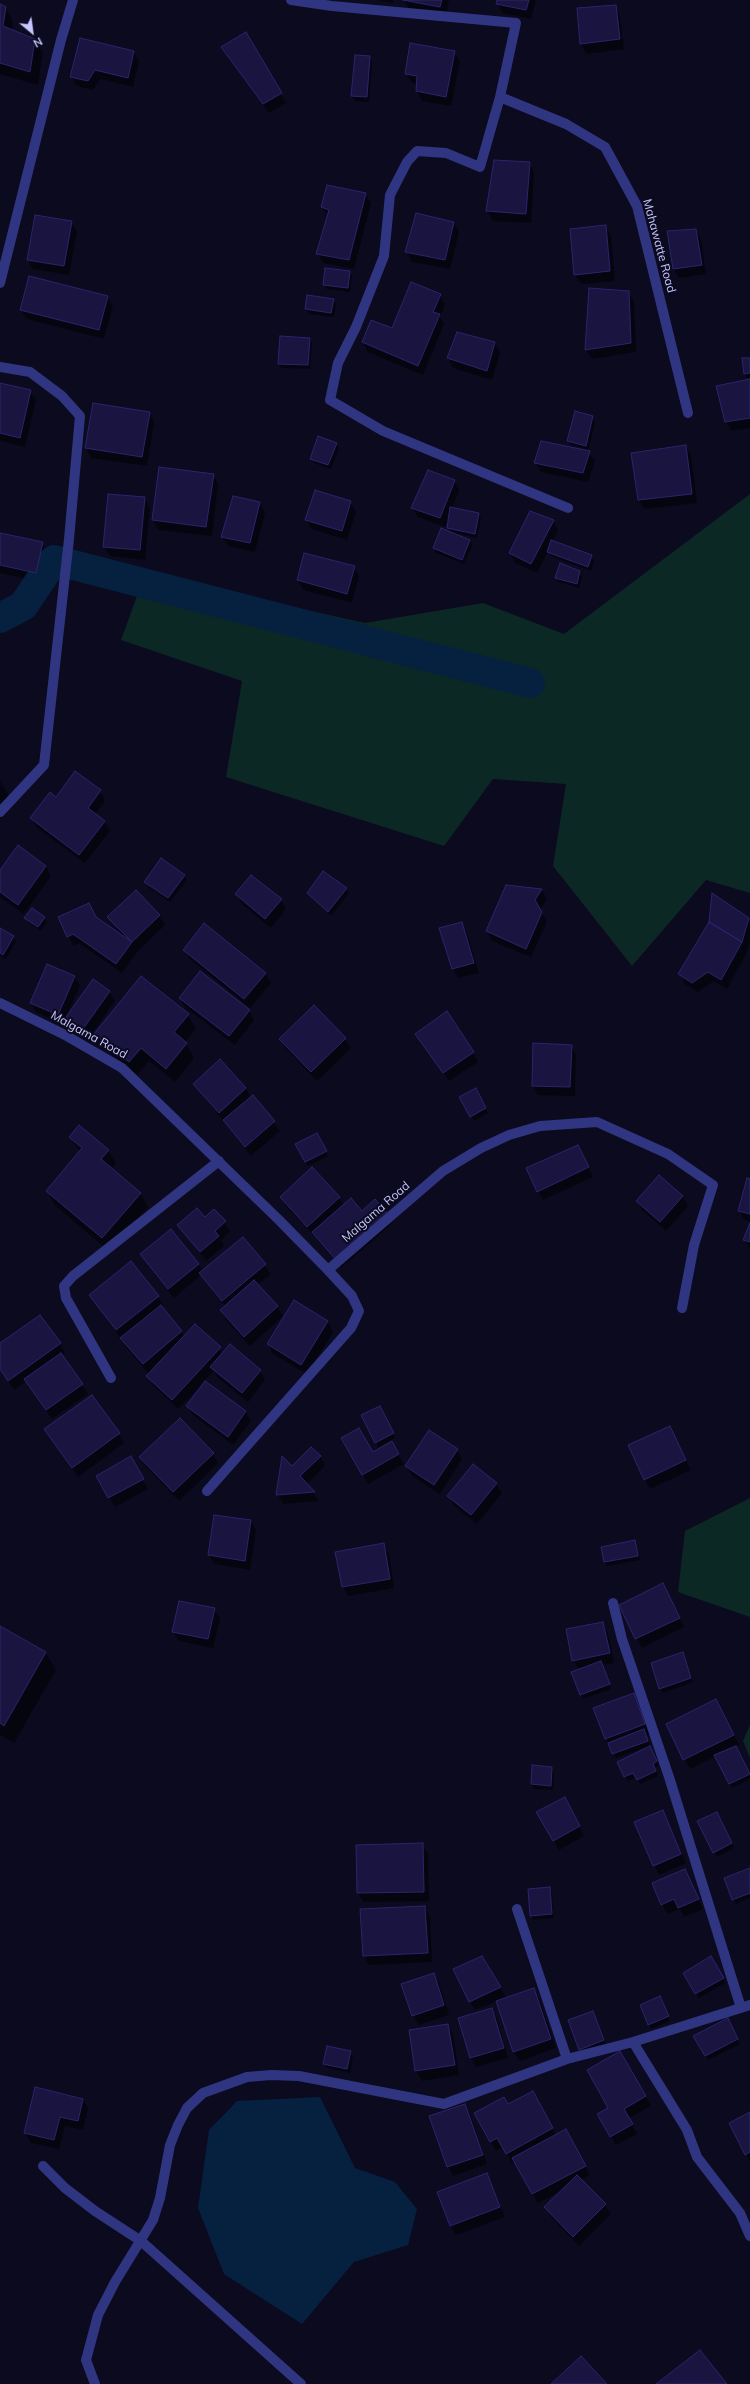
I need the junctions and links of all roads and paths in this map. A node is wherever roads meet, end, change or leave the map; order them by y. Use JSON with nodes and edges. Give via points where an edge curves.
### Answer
{"nodes":[{"id":1,"x":73,"y":0,"type":"edge"},
{"id":2,"x":291,"y":0,"type":"edge"},
{"id":3,"x":500,"y":97,"type":"junction"},
{"id":4,"x":0,"y":283,"type":"edge"},
{"id":5,"x":0,"y":367,"type":"edge"},
{"id":6,"x":688,"y":413,"type":"dead end"},
{"id":7,"x":568,"y":508,"type":"dead end"},
{"id":8,"x":0,"y":812,"type":"edge"},
{"id":9,"x":0,"y":1004,"type":"edge"},
{"id":10,"x":219,"y":1161,"type":"junction"},
{"id":11,"x":328,"y":1270,"type":"junction"},
{"id":12,"x":682,"y":1308,"type":"dead end"},
{"id":13,"x":111,"y":1378,"type":"dead end"},
{"id":14,"x":207,"y":1491,"type":"dead end"},
{"id":15,"x":613,"y":1603,"type":"dead end"},
{"id":16,"x":517,"y":1909,"type":"dead end"},
{"id":17,"x":746,"y":2007,"type":"edge"},
{"id":18,"x":633,"y":2042,"type":"junction"},
{"id":19,"x":566,"y":2059,"type":"junction"},
{"id":20,"x":43,"y":2166,"type":"dead end"},
{"id":21,"x":750,"y":2236,"type":"edge"},
{"id":22,"x":141,"y":2241,"type":"junction"},
{"id":23,"x":90,"y":2382,"type":"edge"},
{"id":24,"x":301,"y":2384,"type":"edge"}],
"edges":[{"from":1,"to":4,"type":"street","via":[[60,40]]},
{"from":2,"to":3,"type":"street","via":[[516,23]]},
{"from":3,"to":6,"type":"street","name":"Mahawatte Road","via":[[566,124],[605,147],[637,206]]},
{"from":3,"to":7,"type":"street","via":[[480,167],[446,153],[417,151],[407,162],[390,195],[384,256],[356,328],[338,364],[330,400],[383,431]]},
{"from":5,"to":8,"type":"street","via":[[30,372],[62,396],[80,416],[44,765]]},
{"from":9,"to":10,"type":"street","name":"Malgama Road","via":[[65,1035],[122,1068]]},
{"from":10,"to":11,"type":"street","name":"Malgama Road"},
{"from":10,"to":13,"type":"street","via":[[73,1276],[64,1286],[66,1298]]},
{"from":11,"to":12,"type":"street","name":"Malgama Road","via":[[443,1171],[480,1148],[509,1135],[540,1126],[597,1122],[668,1154],[713,1185],[694,1245]]},
{"from":11,"to":14,"type":"street","via":[[352,1296],[359,1310],[351,1328]]},
{"from":15,"to":17,"type":"street","via":[[622,1639]]},
{"from":16,"to":19,"type":"street"},
{"from":17,"to":18,"type":"street"},
{"from":18,"to":19,"type":"street"},
{"from":18,"to":21,"type":"street","via":[[687,2130],[697,2157],[740,2213]]},
{"from":19,"to":22,"type":"street","via":[[444,2104],[299,2076],[247,2077],[222,2085],[203,2094],[187,2108],[170,2145],[160,2198]]},
{"from":20,"to":22,"type":"street","via":[[65,2188],[95,2211]]},
{"from":22,"to":23,"type":"street","via":[[98,2315],[86,2360]]},
{"from":22,"to":24,"type":"street"}]}
